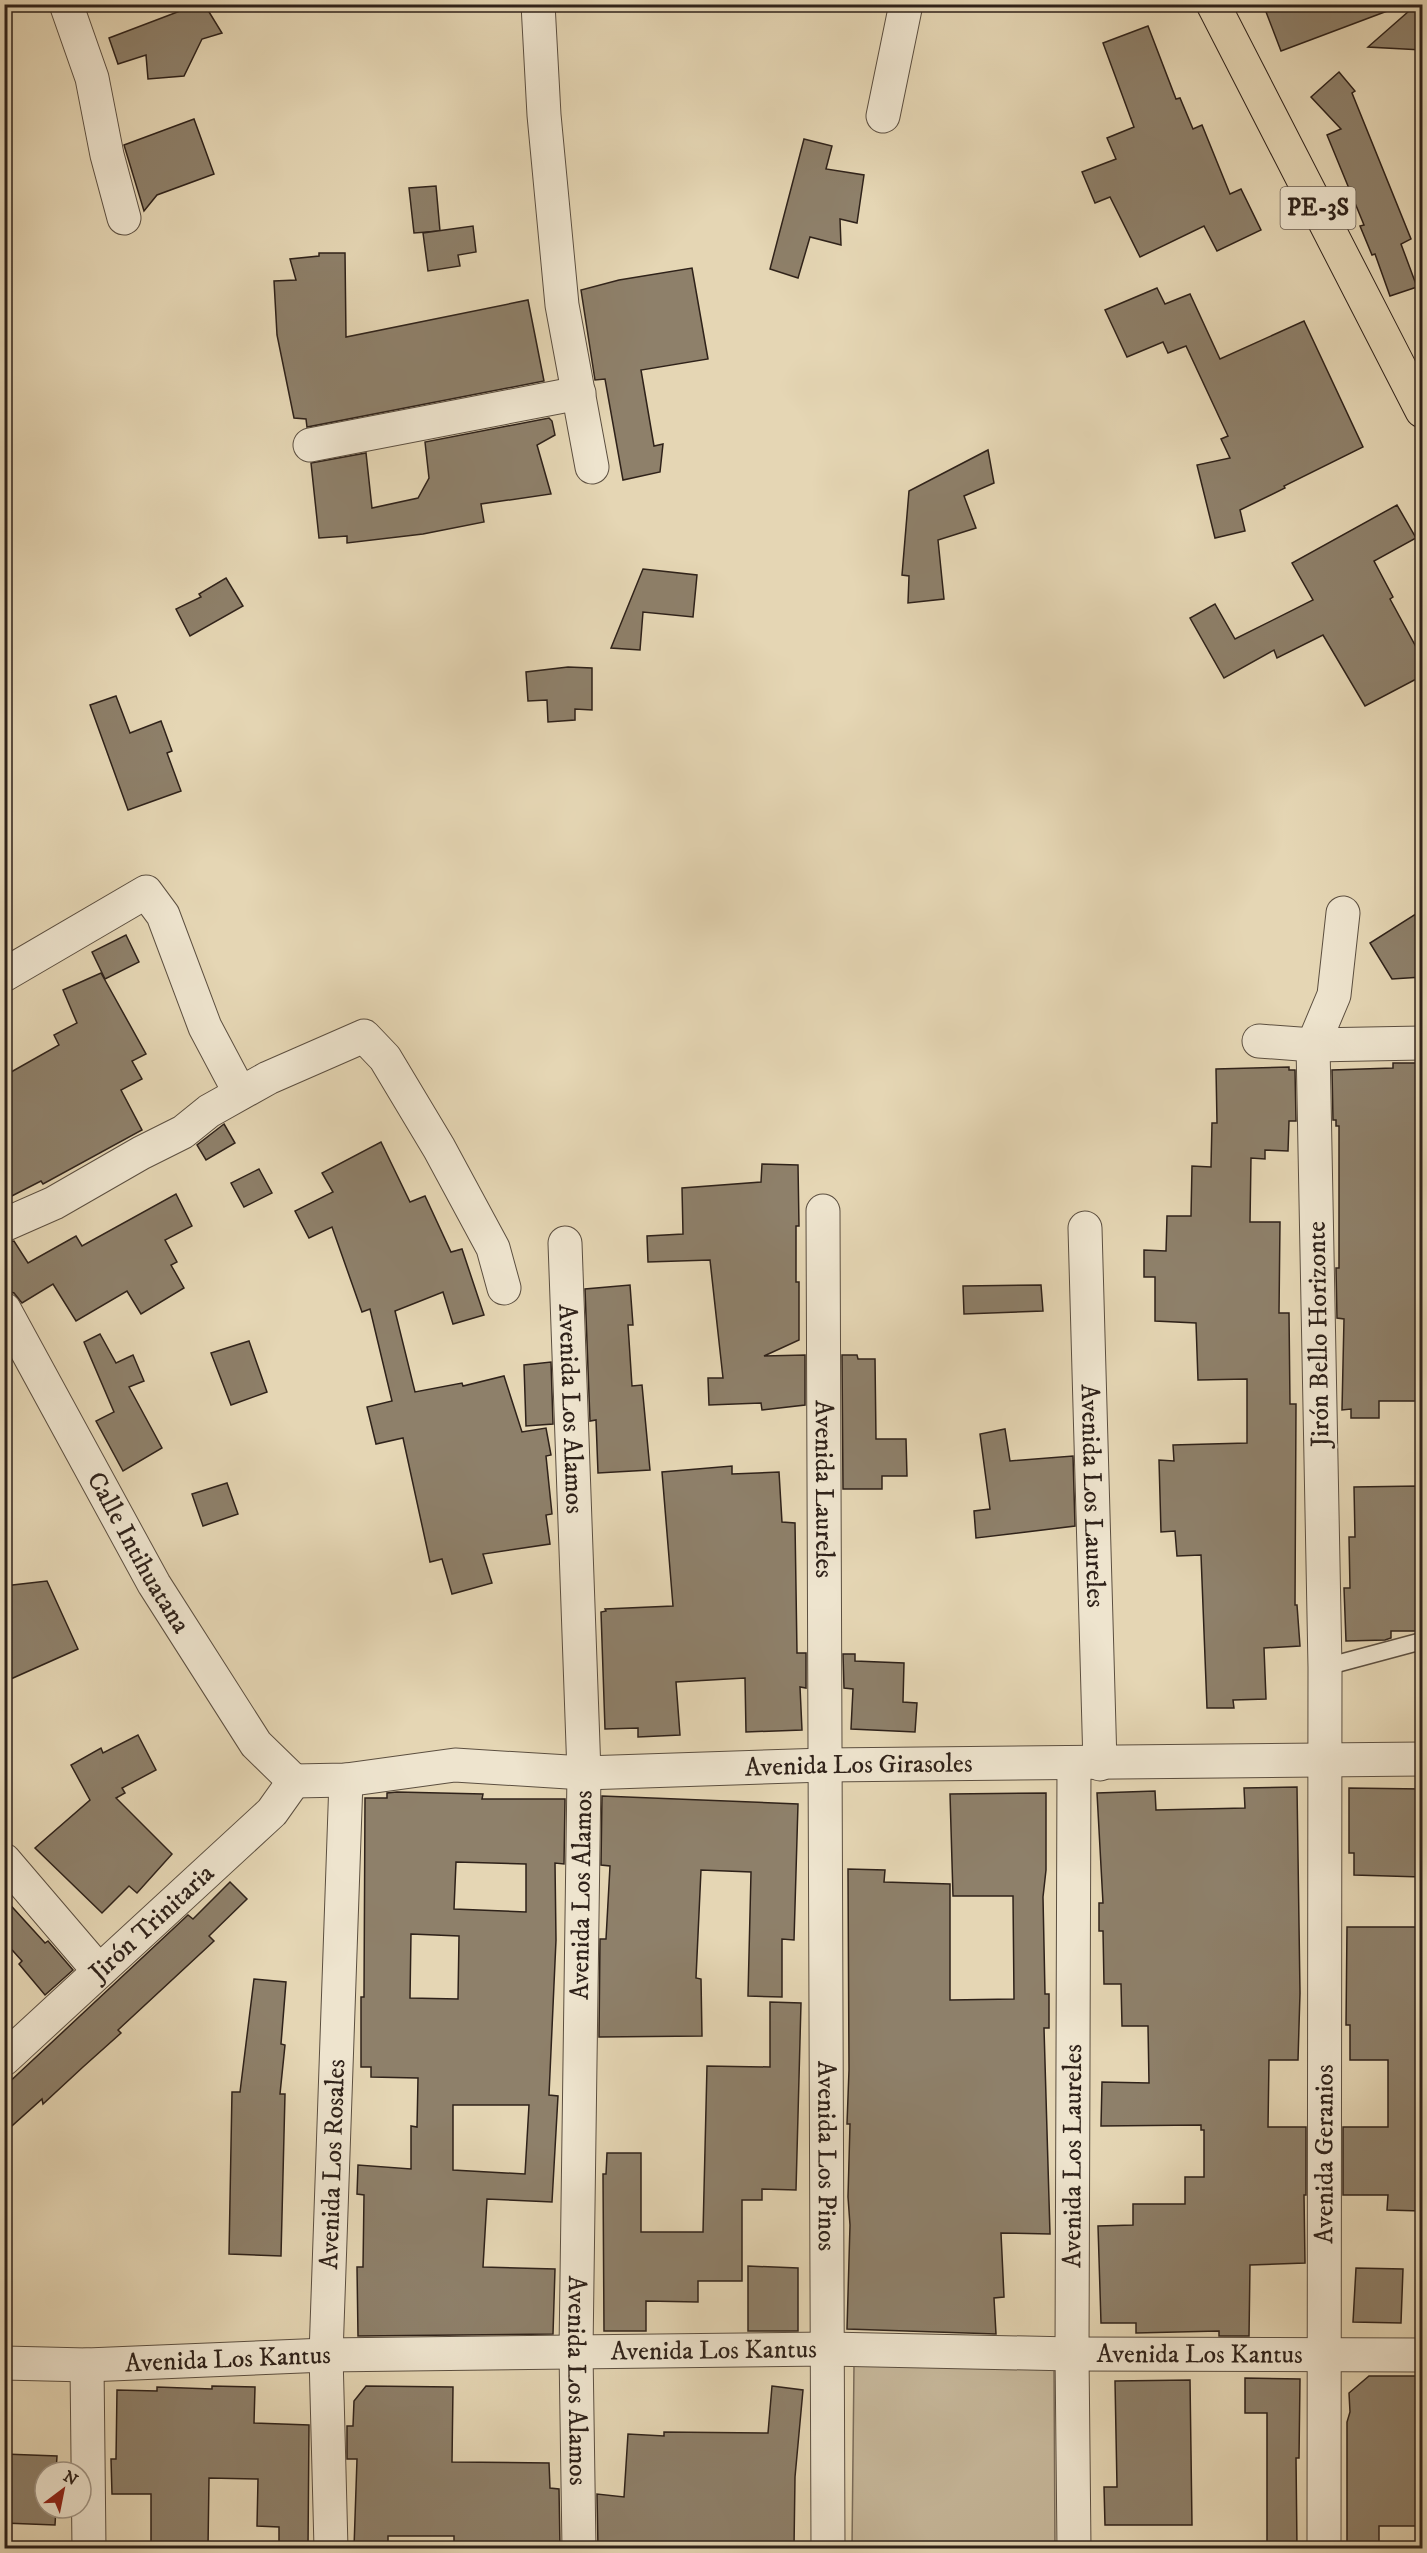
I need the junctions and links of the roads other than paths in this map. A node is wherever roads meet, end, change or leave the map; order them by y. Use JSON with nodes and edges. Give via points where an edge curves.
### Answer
{"nodes":[{"id":1,"x":66,"y":4,"type":"edge"},
{"id":2,"x":538,"y":4,"type":"edge"},
{"id":3,"x":906,"y":4,"type":"edge"},
{"id":4,"x":1213,"y":4,"type":"edge"},
{"id":5,"x":883,"y":116,"type":"dead end"},
{"id":6,"x":124,"y":218,"type":"dead end"},
{"id":7,"x":579,"y":393,"type":"junction"},
{"id":8,"x":1422,"y":411,"type":"edge"},
{"id":9,"x":310,"y":445,"type":"dead end"},
{"id":10,"x":592,"y":467,"type":"dead end"},
{"id":11,"x":1343,"y":913,"type":"dead end"},
{"id":12,"x":4,"y":975,"type":"edge"},
{"id":13,"x":1259,"y":1041,"type":"dead end"},
{"id":14,"x":1422,"y":1043,"type":"edge"},
{"id":15,"x":1313,"y":1045,"type":"junction"},
{"id":16,"x":240,"y":1093,"type":"junction"},
{"id":17,"x":823,"y":1211,"type":"dead end"},
{"id":18,"x":4,"y":1225,"type":"edge"},
{"id":19,"x":1085,"y":1228,"type":"dead end"},
{"id":20,"x":565,"y":1243,"type":"dead end"},
{"id":21,"x":504,"y":1288,"type":"dead end"},
{"id":22,"x":4,"y":1310,"type":"edge"},
{"id":23,"x":1422,"y":1641,"type":"edge"},
{"id":24,"x":1325,"y":1667,"type":"junction"},
{"id":25,"x":1422,"y":1759,"type":"edge"},
{"id":26,"x":1324,"y":1760,"type":"junction"},
{"id":27,"x":1087,"y":1764,"type":"junction"},
{"id":28,"x":825,"y":1765,"type":"junction"},
{"id":29,"x":584,"y":1773,"type":"junction"},
{"id":30,"x":346,"y":1780,"type":"junction"},
{"id":31,"x":294,"y":1781,"type":"junction"},
{"id":32,"x":4,"y":1860,"type":"edge"},
{"id":33,"x":99,"y":1971,"type":"junction"},
{"id":34,"x":4,"y":2059,"type":"edge"},
{"id":35,"x":828,"y":2349,"type":"junction"},
{"id":36,"x":576,"y":2351,"type":"junction"},
{"id":37,"x":1071,"y":2354,"type":"junction"},
{"id":38,"x":326,"y":2355,"type":"junction"},
{"id":39,"x":1326,"y":2355,"type":"junction"},
{"id":40,"x":1422,"y":2355,"type":"edge"},
{"id":41,"x":4,"y":2363,"type":"edge"},
{"id":42,"x":87,"y":2365,"type":"junction"},
{"id":43,"x":89,"y":2548,"type":"edge"},
{"id":44,"x":331,"y":2548,"type":"edge"},
{"id":45,"x":579,"y":2548,"type":"edge"},
{"id":46,"x":828,"y":2548,"type":"edge"},
{"id":47,"x":1074,"y":2548,"type":"edge"},
{"id":48,"x":1324,"y":2548,"type":"edge"}],
"edges":[{"from":1,"to":6,"type":"street","via":[[92,78]]},
{"from":2,"to":7,"type":"street","via":[[562,304]]},
{"from":3,"to":5,"type":"street"},
{"from":4,"to":8,"type":"highway","number":"PE-3S"},
{"from":7,"to":9,"type":"street"},
{"from":7,"to":10,"type":"street"},
{"from":11,"to":15,"type":"street","name":"Jirón Bello Horizonte","via":[[1334,995]]},
{"from":12,"to":16,"type":"street","via":[[146,892],[163,915],[205,1027]]},
{"from":13,"to":15,"type":"street"},
{"from":14,"to":15,"type":"street"},
{"from":15,"to":24,"type":"street","name":"Jirón Bello Horizonte"},
{"from":16,"to":18,"type":"street","via":[[183,1132],[54,1203]]},
{"from":16,"to":21,"type":"street","via":[[364,1036],[385,1058],[439,1148],[493,1248]]},
{"from":17,"to":28,"type":"street","name":"Avenida Laureles"},
{"from":19,"to":27,"type":"street","name":"Avenida Los Laureles"},
{"from":20,"to":29,"type":"street","name":"Avenida Los Alamos"},
{"from":22,"to":31,"type":"street","name":"Calle Intihuatana","via":[[154,1584],[256,1744]]},
{"from":23,"to":24,"type":"lane"},
{"from":24,"to":26,"type":"street","name":"Jirón Bello Horizonte"},
{"from":25,"to":26,"type":"street","name":"Avenida Los Girasoles"},
{"from":26,"to":27,"type":"street","name":"Avenida Los Girasoles"},
{"from":26,"to":39,"type":"street","name":"Avenida Geranios"},
{"from":27,"to":28,"type":"street","name":"Avenida Los Girasoles"},
{"from":27,"to":37,"type":"street","name":"Avenida Los Laureles"},
{"from":28,"to":29,"type":"street","name":"Avenida Los Girasoles"},
{"from":28,"to":35,"type":"street","name":"Avenida Los Pinos"},
{"from":29,"to":30,"type":"street","name":"Avenida Los Girasoles","via":[[455,1765]]},
{"from":29,"to":36,"type":"street","name":"Avenida Los Alamos"},
{"from":30,"to":31,"type":"street","name":"Avenida Los Girasoles"},
{"from":30,"to":38,"type":"street","name":"Avenida Los Rosales"},
{"from":31,"to":33,"type":"street","name":"Jirón Trinitaria","via":[[272,1812]]},
{"from":32,"to":33,"type":"street"},
{"from":33,"to":34,"type":"street","name":"Jirón Trinitaria"},
{"from":35,"to":36,"type":"street","name":"Avenida Los Kantus"},
{"from":35,"to":37,"type":"street","name":"Avenida Los Kantus"},
{"from":35,"to":46,"type":"street","name":"Avenida Los Pinos"},
{"from":36,"to":38,"type":"street","name":"Avenida Los Kantus"},
{"from":36,"to":45,"type":"street","name":"Avenida Los Alamos"},
{"from":37,"to":39,"type":"street","name":"Avenida Los Kantus"},
{"from":37,"to":47,"type":"street","name":"Avenida Los Laureles"},
{"from":38,"to":42,"type":"street","name":"Avenida Los Kantus"},
{"from":38,"to":44,"type":"street","name":"Avenida Los Rosales"},
{"from":39,"to":40,"type":"street","name":"Avenida Los Kantus"},
{"from":39,"to":48,"type":"street","name":"Avenida Geranios"},
{"from":41,"to":42,"type":"street","name":"Avenida Los Kantus"},
{"from":42,"to":43,"type":"street"}]}
